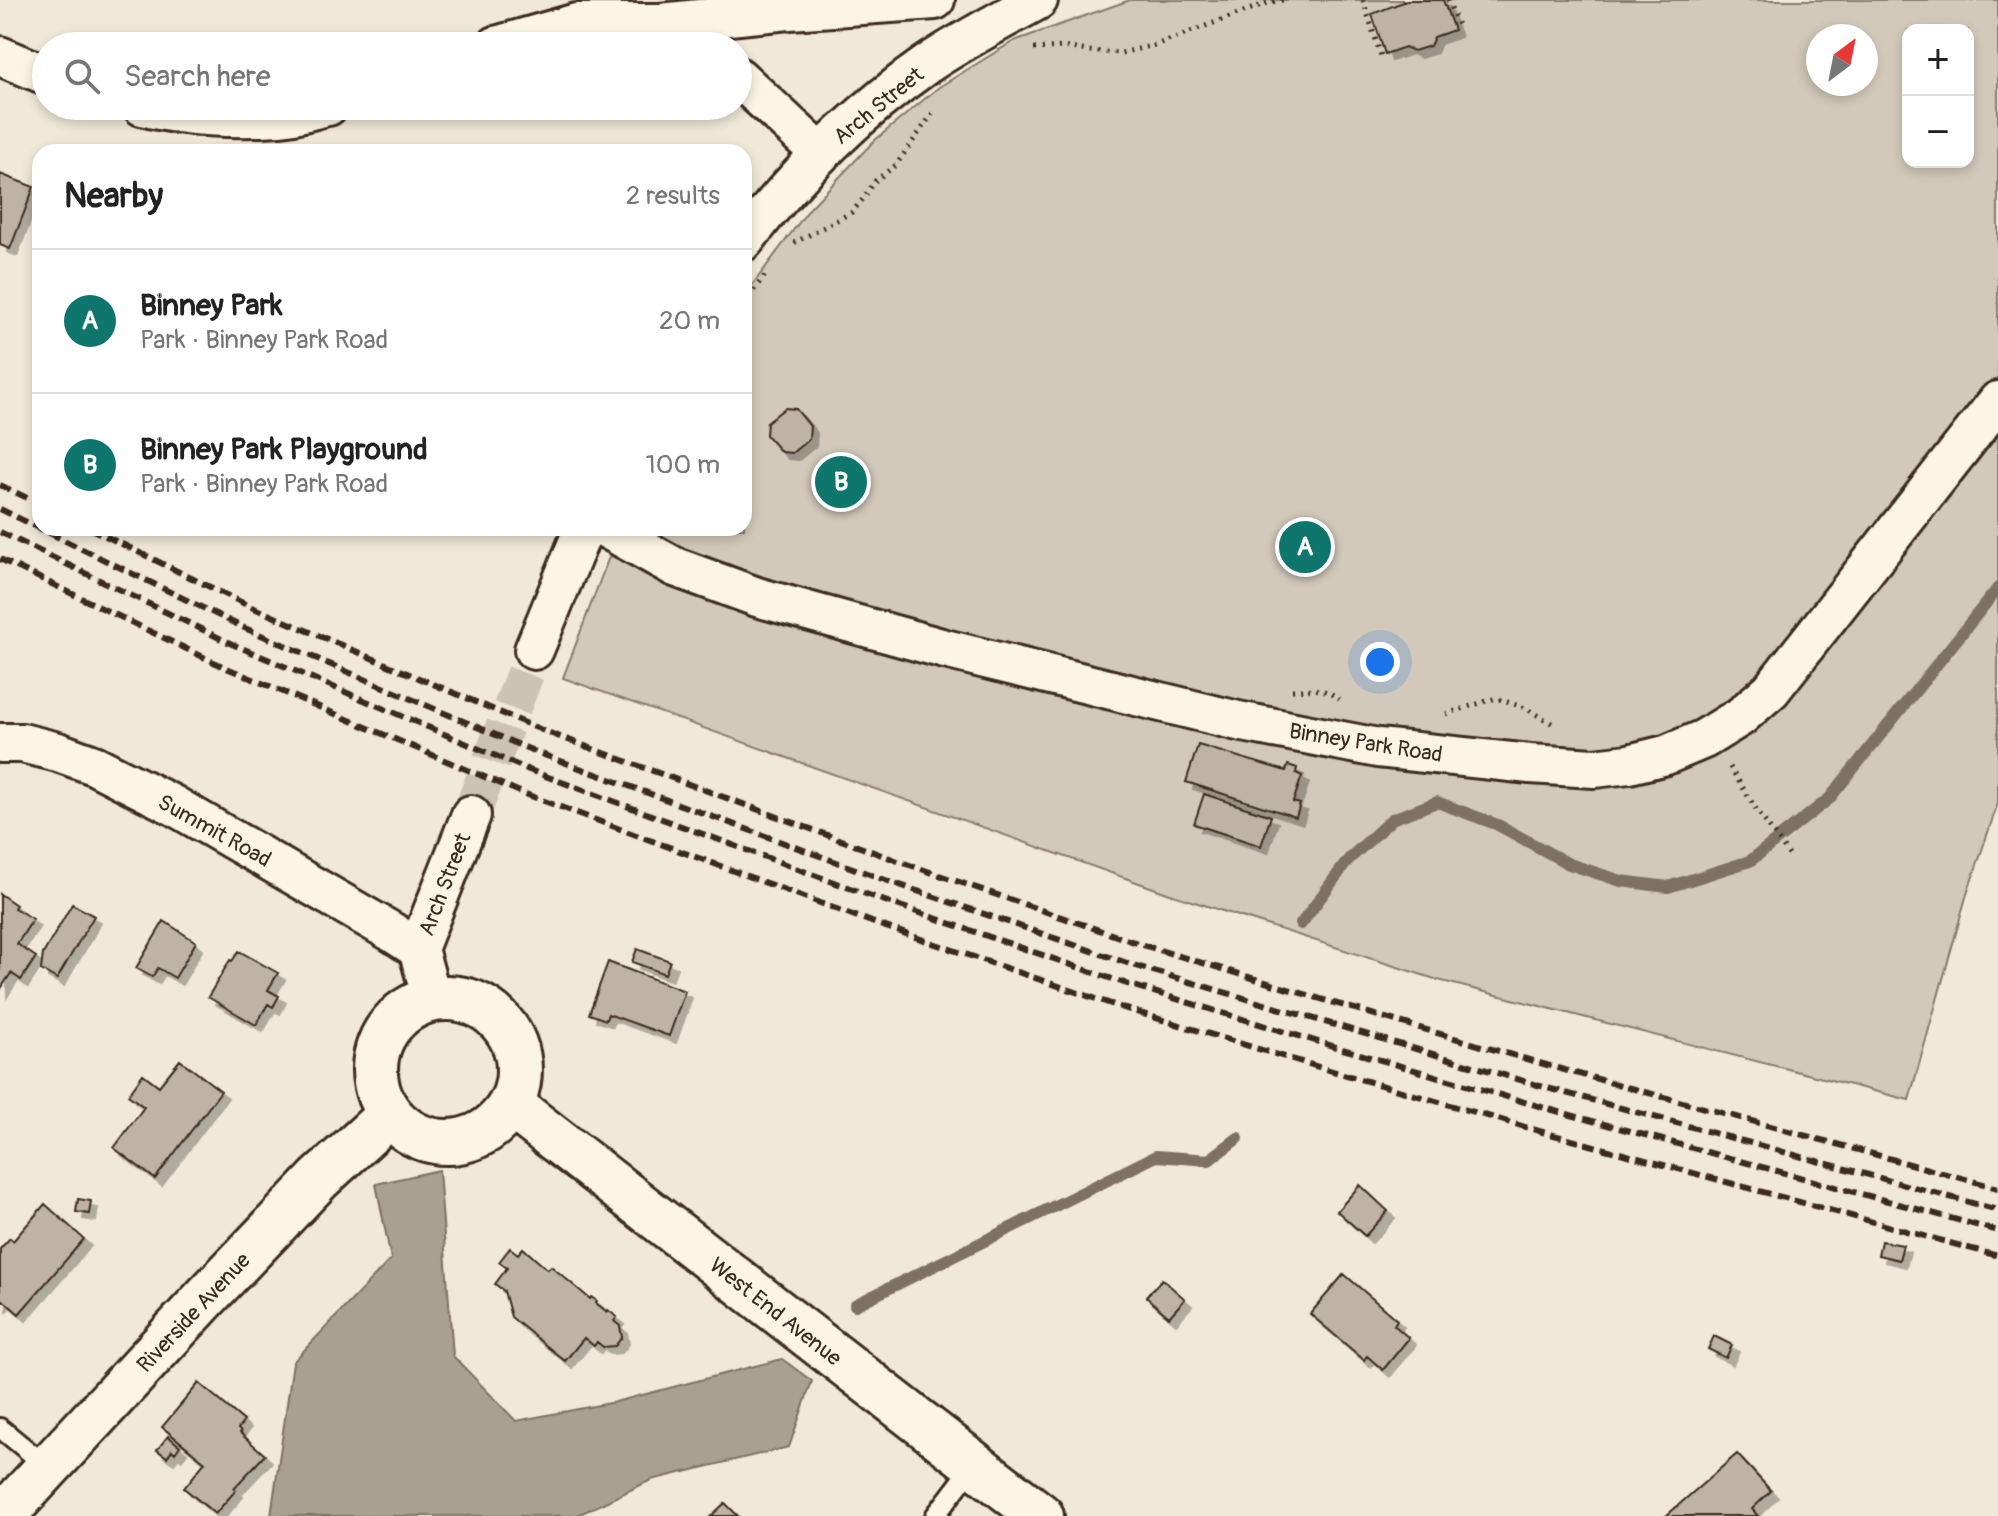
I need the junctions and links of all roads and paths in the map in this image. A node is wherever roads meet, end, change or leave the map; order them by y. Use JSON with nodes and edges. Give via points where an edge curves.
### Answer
{"nodes":[{"id":1,"x":935,"y":0,"type":"edge"},
{"id":2,"x":1038,"y":0,"type":"edge"},
{"id":3,"x":1283,"y":0,"type":"edge"},
{"id":4,"x":1363,"y":0,"type":"edge"},
{"id":5,"x":1448,"y":0,"type":"edge"},
{"id":6,"x":660,"y":23,"type":"junction"},
{"id":7,"x":1459,"y":28,"type":"dead end"},
{"id":8,"x":545,"y":32,"type":"edge"},
{"id":9,"x":674,"y":32,"type":"edge"},
{"id":10,"x":1030,"y":50,"type":"dead end"},
{"id":11,"x":0,"y":56,"type":"edge"},
{"id":12,"x":1381,"y":56,"type":"dead end"},
{"id":13,"x":32,"y":69,"type":"edge"},
{"id":14,"x":752,"y":90,"type":"edge"},
{"id":15,"x":939,"y":106,"type":"dead end"},
{"id":16,"x":820,"y":153,"type":"junction"},
{"id":17,"x":752,"y":231,"type":"edge"},
{"id":18,"x":789,"y":247,"type":"dead end"},
{"id":19,"x":771,"y":267,"type":"dead end"},
{"id":20,"x":752,"y":292,"type":"edge"},
{"id":21,"x":1998,"y":401,"type":"edge"},
{"id":22,"x":581,"y":536,"type":"edge"},
{"id":23,"x":619,"y":536,"type":"edge"},
{"id":24,"x":534,"y":650,"type":"tunnel mouth"},
{"id":25,"x":1283,"y":691,"type":"dead end"},
{"id":26,"x":1342,"y":702,"type":"dead end"},
{"id":27,"x":1440,"y":715,"type":"dead end"},
{"id":28,"x":1562,"y":728,"type":"dead end"},
{"id":29,"x":1704,"y":739,"type":"junction"},
{"id":30,"x":0,"y":743,"type":"edge"},
{"id":31,"x":471,"y":815,"type":"tunnel mouth"},
{"id":32,"x":1789,"y":855,"type":"dead end"},
{"id":33,"x":418,"y":949,"type":"junction"},
{"id":34,"x":432,"y":999,"type":"junction"},
{"id":35,"x":511,"y":1105,"type":"junction"},
{"id":36,"x":389,"y":1115,"type":"junction"},
{"id":37,"x":0,"y":1428,"type":"edge"},
{"id":38,"x":974,"y":1465,"type":"junction"},
{"id":39,"x":49,"y":1468,"type":"junction"},
{"id":40,"x":3,"y":1516,"type":"edge"},
{"id":41,"x":935,"y":1516,"type":"edge"},
{"id":42,"x":1041,"y":1516,"type":"edge"}],
"edges":[{"from":1,"to":6,"type":"street"},
{"from":2,"to":16,"type":"street","name":"Arch Street","via":[[925,66]]},
{"from":3,"to":10,"type":"path","via":[[1121,53],[1062,47]]},
{"from":4,"to":12,"type":"path"},
{"from":5,"to":7,"type":"path"},
{"from":6,"to":8,"type":"street","via":[[577,23]]},
{"from":6,"to":9,"type":"street"},
{"from":11,"to":13,"type":"street"},
{"from":14,"to":16,"type":"street"},
{"from":15,"to":18,"type":"path","via":[[896,165],[875,181],[852,212]]},
{"from":16,"to":17,"type":"street","name":"Arch Street"},
{"from":19,"to":20,"type":"path"},
{"from":21,"to":29,"type":"street","name":"Binney Park Road","via":[[1771,690]]},
{"from":22,"to":24,"type":"street"},
{"from":23,"to":29,"type":"street","name":"Binney Park Road","via":[[675,567],[757,597],[1238,721],[1378,748],[1594,768],[1666,755]]},
{"from":25,"to":26,"type":"path","via":[[1320,689]]},
{"from":27,"to":28,"type":"path","via":[[1496,698]]},
{"from":29,"to":32,"type":"path","via":[[1721,753]]},
{"from":30,"to":33,"type":"street","name":"Summit Road","via":[[22,743],[94,765],[173,805]]},
{"from":31,"to":33,"type":"street","name":"Arch Street"},
{"from":33,"to":34,"type":"street","name":"Arch Street"},
{"from":34,"to":35,"type":"street","via":[[468,1001],[505,1028],[520,1070]]},
{"from":34,"to":36,"type":"street","via":[[395,1019],[382,1036],[374,1077]]},
{"from":35,"to":36,"type":"street","via":[[496,1124],[453,1143],[407,1132]]},
{"from":35,"to":38,"type":"street","name":"West End Avenue"},
{"from":36,"to":39,"type":"street","name":"Riverside Avenue","via":[[319,1179]]},
{"from":37,"to":39,"type":"lane"},
{"from":38,"to":41,"type":"lane"},
{"from":38,"to":42,"type":"street","name":"West End Avenue"},
{"from":39,"to":40,"type":"street","name":"Riverside Avenue"}]}
